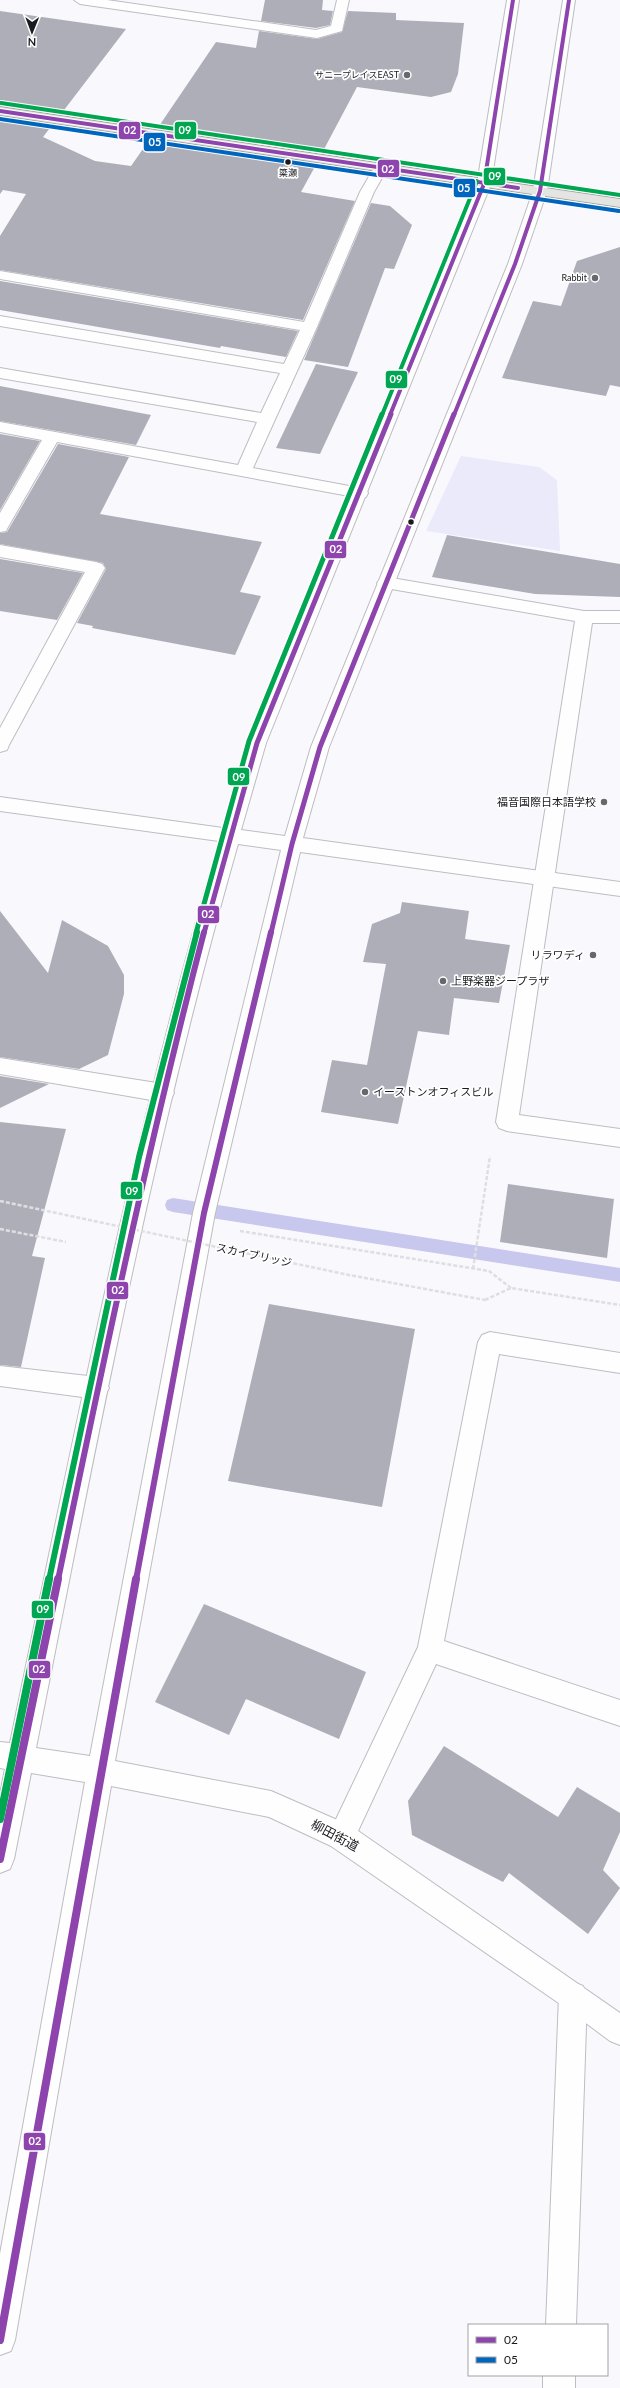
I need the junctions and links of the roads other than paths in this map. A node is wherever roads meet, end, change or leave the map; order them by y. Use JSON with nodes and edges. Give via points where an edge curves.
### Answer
{"nodes":[{"id":1,"x":80,"y":0,"type":"edge"},
{"id":2,"x":343,"y":0,"type":"edge"},
{"id":3,"x":513,"y":0,"type":"edge"},
{"id":4,"x":569,"y":0,"type":"edge"},
{"id":5,"x":0,"y":111,"type":"edge"},
{"id":6,"x":380,"y":169,"type":"junction"},
{"id":7,"x":484,"y":184,"type":"junction"},
{"id":8,"x":540,"y":191,"type":"junction"},
{"id":9,"x":620,"y":203,"type":"edge"},
{"id":10,"x":0,"y":275,"type":"edge"},
{"id":11,"x":0,"y":321,"type":"edge"},
{"id":12,"x":310,"y":327,"type":"junction"},
{"id":13,"x":289,"y":370,"type":"junction"},
{"id":14,"x":0,"y":373,"type":"edge"},
{"id":15,"x":266,"y":419,"type":"junction"},
{"id":16,"x":0,"y":428,"type":"edge"},
{"id":17,"x":52,"y":437,"type":"junction"},
{"id":18,"x":243,"y":471,"type":"junction"},
{"id":19,"x":360,"y":493,"type":"junction"},
{"id":20,"x":0,"y":527,"type":"edge"},
{"id":21,"x":0,"y":551,"type":"edge"},
{"id":22,"x":386,"y":583,"type":"junction"},
{"id":23,"x":584,"y":617,"type":"junction"},
{"id":24,"x":620,"y":617,"type":"edge"},
{"id":25,"x":0,"y":745,"type":"edge"},
{"id":26,"x":0,"y":804,"type":"edge"},
{"id":27,"x":229,"y":836,"type":"junction"},
{"id":28,"x":292,"y":844,"type":"junction"},
{"id":29,"x":543,"y":878,"type":"junction"},
{"id":30,"x":620,"y":889,"type":"edge"},
{"id":31,"x":0,"y":1066,"type":"edge"},
{"id":32,"x":163,"y":1093,"type":"junction"},
{"id":33,"x":620,"y":1138,"type":"edge"},
{"id":34,"x":620,"y":1363,"type":"edge"},
{"id":35,"x":0,"y":1376,"type":"edge"},
{"id":36,"x":97,"y":1388,"type":"junction"},
{"id":37,"x":430,"y":1649,"type":"junction"},
{"id":38,"x":620,"y":1713,"type":"edge"},
{"id":39,"x":10,"y":1757,"type":"edge"},
{"id":40,"x":100,"y":1771,"type":"junction"},
{"id":41,"x":341,"y":1836,"type":"junction"},
{"id":42,"x":0,"y":1859,"type":"edge"},
{"id":43,"x":573,"y":1996,"type":"junction"},
{"id":44,"x":620,"y":2031,"type":"edge"},
{"id":45,"x":561,"y":2324,"type":"edge"},
{"id":46,"x":0,"y":2340,"type":"edge"},
{"id":47,"x":559,"y":2376,"type":"edge"},
{"id":48,"x":559,"y":2388,"type":"edge"}],
"edges":[{"from":1,"to":2,"type":"street","via":[[317,34],[337,28]]},
{"from":3,"to":7,"type":"street"},
{"from":4,"to":8,"type":"street"},
{"from":5,"to":6,"type":"main road"},
{"from":6,"to":7,"type":"main road"},
{"from":6,"to":12,"type":"street","via":[[367,192]]},
{"from":7,"to":8,"type":"main road"},
{"from":7,"to":19,"type":"street"},
{"from":8,"to":9,"type":"main road"},
{"from":8,"to":22,"type":"street","via":[[515,264]]},
{"from":10,"to":12,"type":"street"},
{"from":11,"to":13,"type":"street"},
{"from":12,"to":13,"type":"street"},
{"from":13,"to":15,"type":"street"},
{"from":14,"to":15,"type":"street"},
{"from":15,"to":18,"type":"street"},
{"from":16,"to":17,"type":"street"},
{"from":17,"to":18,"type":"street"},
{"from":17,"to":20,"type":"street"},
{"from":18,"to":19,"type":"street"},
{"from":19,"to":27,"type":"street","via":[[257,743]]},
{"from":21,"to":25,"type":"street","via":[[96,568]]},
{"from":22,"to":23,"type":"street"},
{"from":22,"to":28,"type":"street","via":[[320,747]]},
{"from":23,"to":24,"type":"street"},
{"from":23,"to":29,"type":"street"},
{"from":26,"to":27,"type":"street"},
{"from":27,"to":28,"type":"street"},
{"from":27,"to":32,"type":"street"},
{"from":28,"to":29,"type":"street"},
{"from":28,"to":40,"type":"street","via":[[204,1213]]},
{"from":29,"to":30,"type":"street"},
{"from":29,"to":33,"type":"street","via":[[506,1122]]},
{"from":31,"to":32,"type":"street"},
{"from":32,"to":36,"type":"street","via":[[136,1201]]},
{"from":34,"to":37,"type":"street","via":[[490,1342]]},
{"from":35,"to":36,"type":"street"},
{"from":36,"to":39,"type":"street"},
{"from":37,"to":38,"type":"street"},
{"from":37,"to":41,"type":"street"},
{"from":39,"to":40,"type":"street","name":"柳田街道"},
{"from":39,"to":42,"type":"street"},
{"from":40,"to":41,"type":"street","name":"柳田街道","via":[[271,1804]]},
{"from":40,"to":46,"type":"street"},
{"from":41,"to":43,"type":"street","name":"柳田街道"},
{"from":43,"to":44,"type":"street","name":"柳田街道"},
{"from":43,"to":45,"type":"street"},
{"from":47,"to":48,"type":"street"}]}
